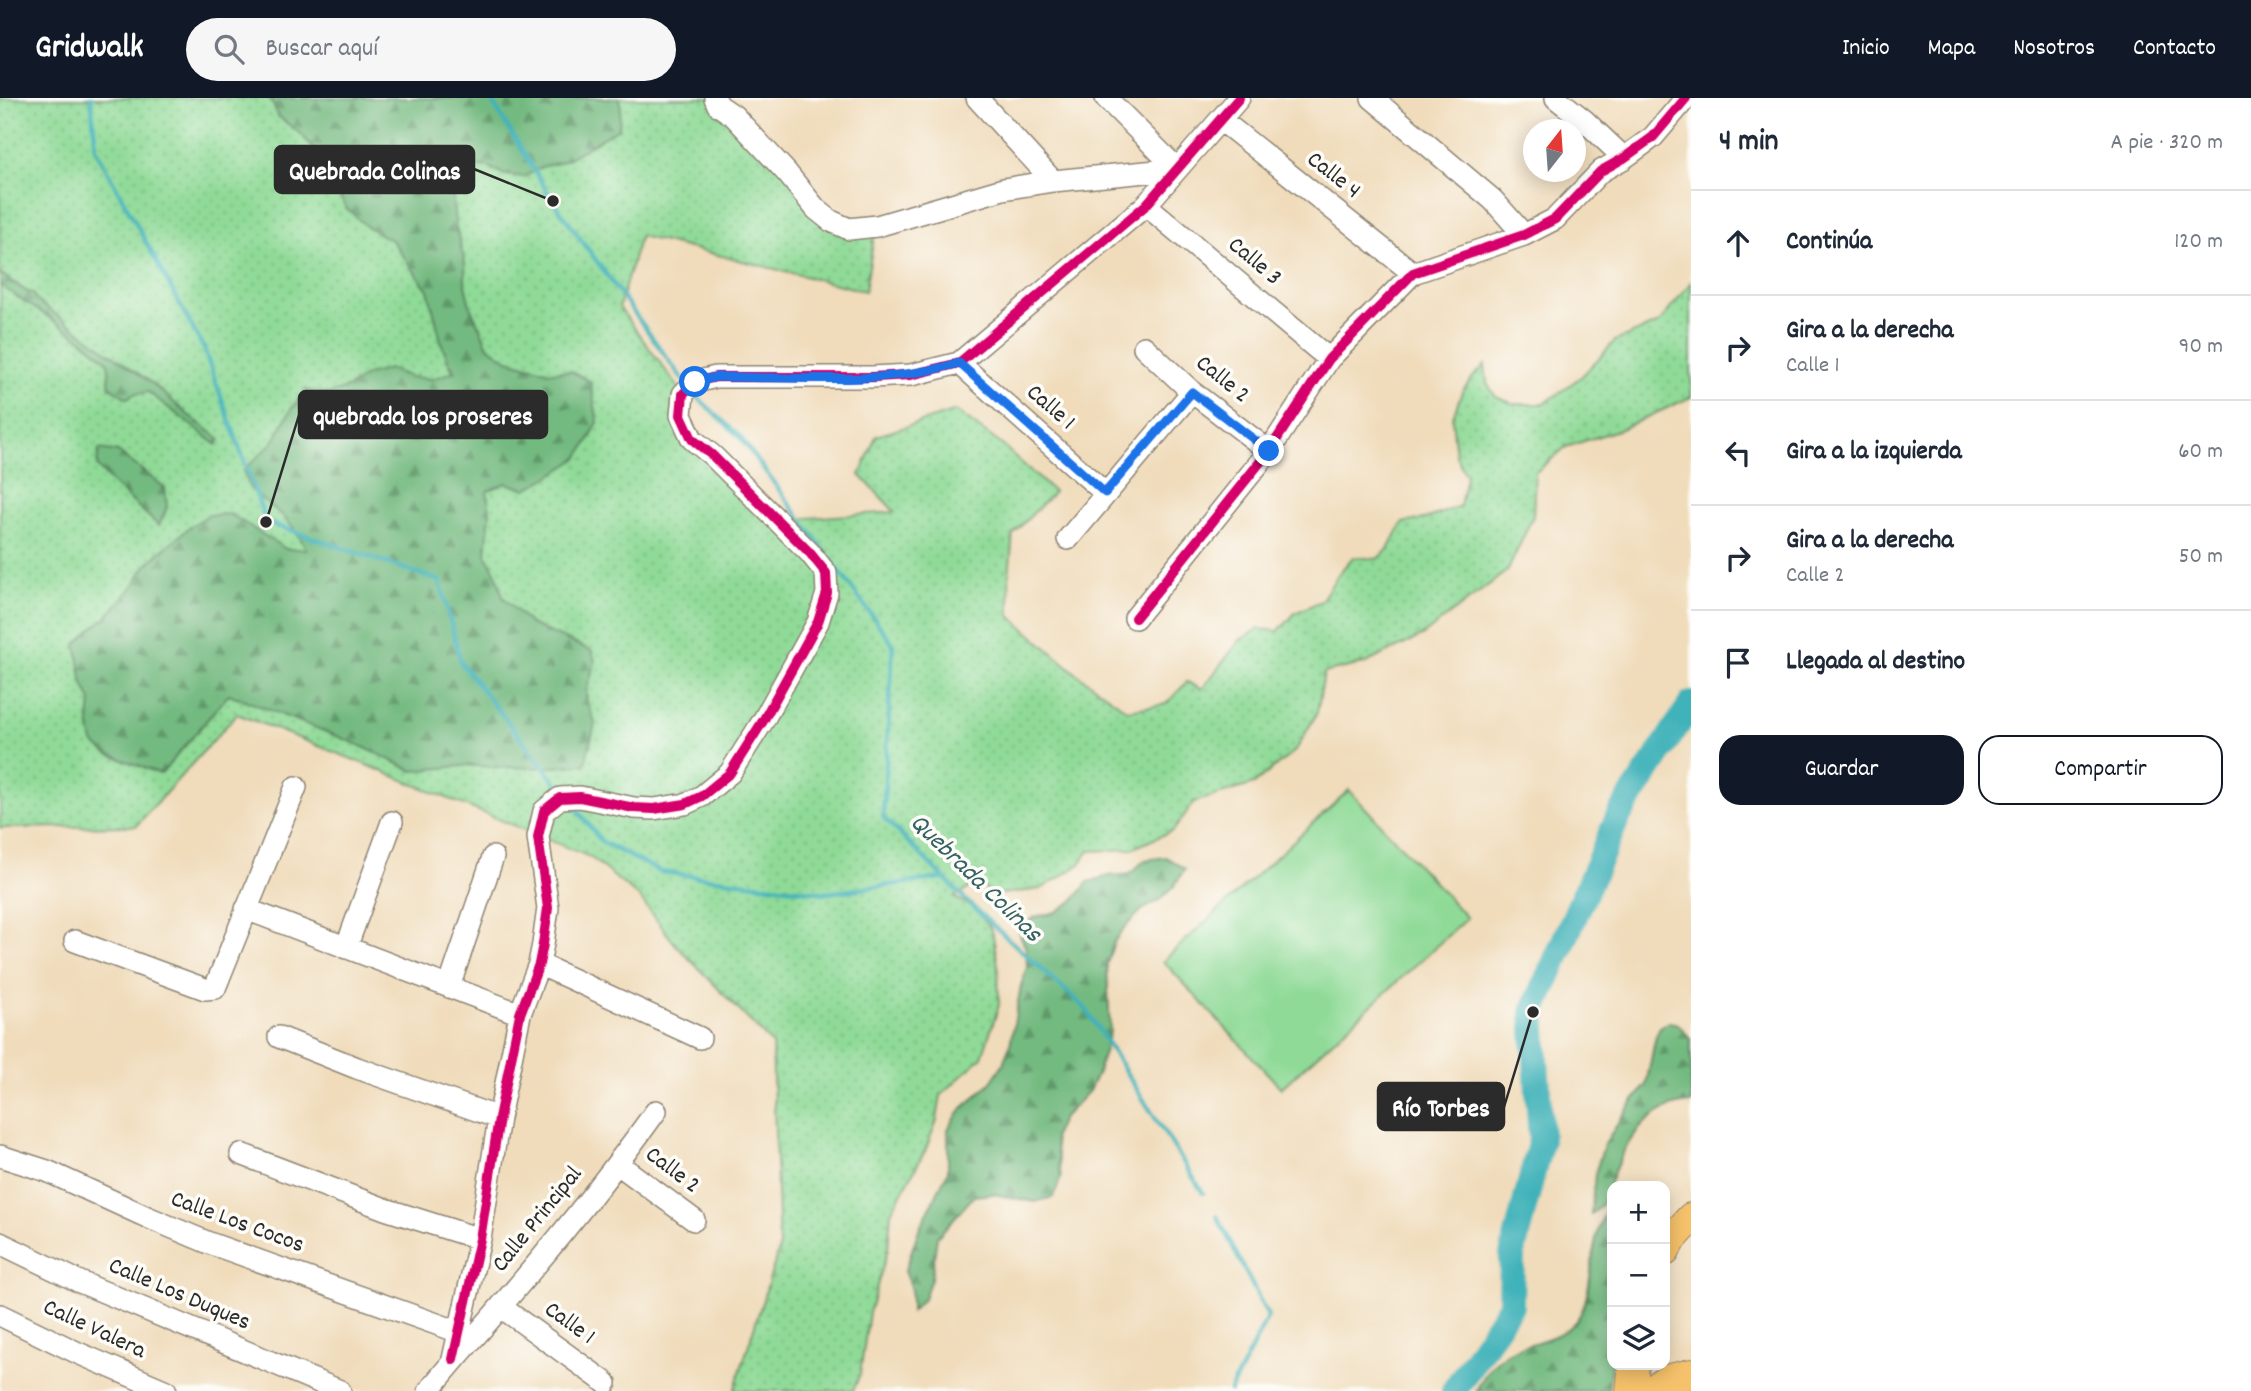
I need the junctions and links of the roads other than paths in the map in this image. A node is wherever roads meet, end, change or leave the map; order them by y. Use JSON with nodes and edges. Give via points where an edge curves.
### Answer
{"nodes":[{"id":1,"x":715,"y":98,"type":"edge"},
{"id":2,"x":977,"y":98,"type":"edge"},
{"id":3,"x":1106,"y":98,"type":"edge"},
{"id":4,"x":1239,"y":98,"type":"edge"},
{"id":5,"x":1372,"y":98,"type":"edge"},
{"id":6,"x":1556,"y":98,"type":"edge"},
{"id":7,"x":1686,"y":98,"type":"edge"},
{"id":8,"x":1221,"y":120,"type":"junction"},
{"id":9,"x":1624,"y":158,"type":"junction"},
{"id":10,"x":1177,"y":169,"type":"junction"},
{"id":11,"x":1053,"y":181,"type":"junction"},
{"id":12,"x":1146,"y":205,"type":"junction"},
{"id":13,"x":1524,"y":235,"type":"junction"},
{"id":14,"x":1413,"y":273,"type":"junction"},
{"id":15,"x":1144,"y":347,"type":"dead end"},
{"id":16,"x":1329,"y":359,"type":"junction"},
{"id":17,"x":959,"y":363,"type":"junction"},
{"id":18,"x":1192,"y":392,"type":"junction"},
{"id":19,"x":1269,"y":451,"type":"junction"},
{"id":20,"x":1105,"y":493,"type":"junction"},
{"id":21,"x":1068,"y":539,"type":"dead end"},
{"id":22,"x":1135,"y":618,"type":"dead end"},
{"id":23,"x":296,"y":788,"type":"dead end"},
{"id":24,"x":392,"y":822,"type":"dead end"},
{"id":25,"x":493,"y":857,"type":"dead end"},
{"id":26,"x":246,"y":909,"type":"junction"},
{"id":27,"x":75,"y":941,"type":"dead end"},
{"id":28,"x":346,"y":948,"type":"junction"},
{"id":29,"x":539,"y":964,"type":"junction"},
{"id":30,"x":449,"y":987,"type":"junction"},
{"id":31,"x":520,"y":1014,"type":"junction"},
{"id":32,"x":279,"y":1037,"type":"dead end"},
{"id":33,"x":700,"y":1038,"type":"dead end"},
{"id":34,"x":656,"y":1111,"type":"dead end"},
{"id":35,"x":499,"y":1118,"type":"junction"},
{"id":36,"x":241,"y":1154,"type":"dead end"},
{"id":37,"x":0,"y":1156,"type":"edge"},
{"id":38,"x":618,"y":1164,"type":"junction"},
{"id":39,"x":1691,"y":1218,"type":"edge"},
{"id":40,"x":694,"y":1220,"type":"dead end"},
{"id":41,"x":480,"y":1239,"type":"junction"},
{"id":42,"x":0,"y":1242,"type":"edge"},
{"id":43,"x":1668,"y":1244,"type":"edge"},
{"id":44,"x":501,"y":1307,"type":"junction"},
{"id":45,"x":0,"y":1315,"type":"edge"},
{"id":46,"x":459,"y":1332,"type":"junction"},
{"id":47,"x":453,"y":1359,"type":"junction"},
{"id":48,"x":1633,"y":1370,"type":"edge"},
{"id":49,"x":1691,"y":1374,"type":"edge"},
{"id":50,"x":606,"y":1383,"type":"dead end"},
{"id":51,"x":166,"y":1391,"type":"edge"},
{"id":52,"x":340,"y":1391,"type":"edge"},
{"id":53,"x":429,"y":1391,"type":"edge"},
{"id":54,"x":1631,"y":1391,"type":"edge"},
{"id":55,"x":1651,"y":1391,"type":"edge"}],
"edges":[{"from":1,"to":11,"type":"street","via":[[788,173],[816,209],[849,229],[877,226],[1003,189]]},
{"from":2,"to":11,"type":"street"},
{"from":3,"to":10,"type":"street"},
{"from":4,"to":8,"type":"street"},
{"from":5,"to":13,"type":"street","via":[[1493,200]]},
{"from":6,"to":9,"type":"street"},
{"from":7,"to":9,"type":"street","via":[[1653,137]]},
{"from":8,"to":10,"type":"street"},
{"from":8,"to":14,"type":"street","name":"Calle 4"},
{"from":9,"to":13,"type":"street","via":[[1601,171],[1555,219]]},
{"from":10,"to":11,"type":"street"},
{"from":10,"to":12,"type":"street"},
{"from":12,"to":16,"type":"street","name":"Calle 3"},
{"from":12,"to":17,"type":"street"},
{"from":13,"to":14,"type":"street"},
{"from":14,"to":16,"type":"street"},
{"from":15,"to":18,"type":"street","name":"Calle 2"},
{"from":16,"to":19,"type":"street"},
{"from":17,"to":20,"type":"street","name":"Calle 1"},
{"from":17,"to":29,"type":"street","via":[[911,375],[716,377],[695,382],[683,394],[681,415],[692,439],[810,553],[825,573],[827,593],[818,622],[763,721],[730,773],[702,796],[685,804],[654,808],[560,798],[544,810],[538,837],[548,908]]},
{"from":18,"to":19,"type":"street","name":"Calle 2"},
{"from":18,"to":20,"type":"street"},
{"from":19,"to":22,"type":"street"},
{"from":20,"to":21,"type":"street"},
{"from":23,"to":26,"type":"street"},
{"from":24,"to":28,"type":"street"},
{"from":25,"to":30,"type":"street"},
{"from":26,"to":27,"type":"street","via":[[211,990]]},
{"from":26,"to":28,"type":"street"},
{"from":28,"to":30,"type":"street"},
{"from":29,"to":31,"type":"street"},
{"from":29,"to":33,"type":"street"},
{"from":30,"to":31,"type":"street"},
{"from":31,"to":35,"type":"street"},
{"from":32,"to":35,"type":"street"},
{"from":34,"to":38,"type":"street","name":"Calle Principal"},
{"from":35,"to":41,"type":"street"},
{"from":36,"to":41,"type":"street","via":[[385,1209]]},
{"from":37,"to":46,"type":"street","name":"Calle Los Cocos","via":[[47,1171],[209,1243]]},
{"from":38,"to":40,"type":"street","name":"Calle 2"},
{"from":38,"to":44,"type":"street","name":"Calle Principal"},
{"from":39,"to":43,"type":"highway"},
{"from":41,"to":46,"type":"street"},
{"from":42,"to":52,"type":"street","name":"Calle Los Duques","via":[[80,1282]]},
{"from":44,"to":47,"type":"street","name":"Calle Principal"},
{"from":44,"to":50,"type":"street","name":"Calle 1"},
{"from":45,"to":51,"type":"street","name":"Calle Valera"},
{"from":46,"to":47,"type":"street"},
{"from":47,"to":53,"type":"street","name":"Calle Principal"},
{"from":48,"to":54,"type":"highway"},
{"from":49,"to":55,"type":"highway","via":[[1670,1379]]}]}
